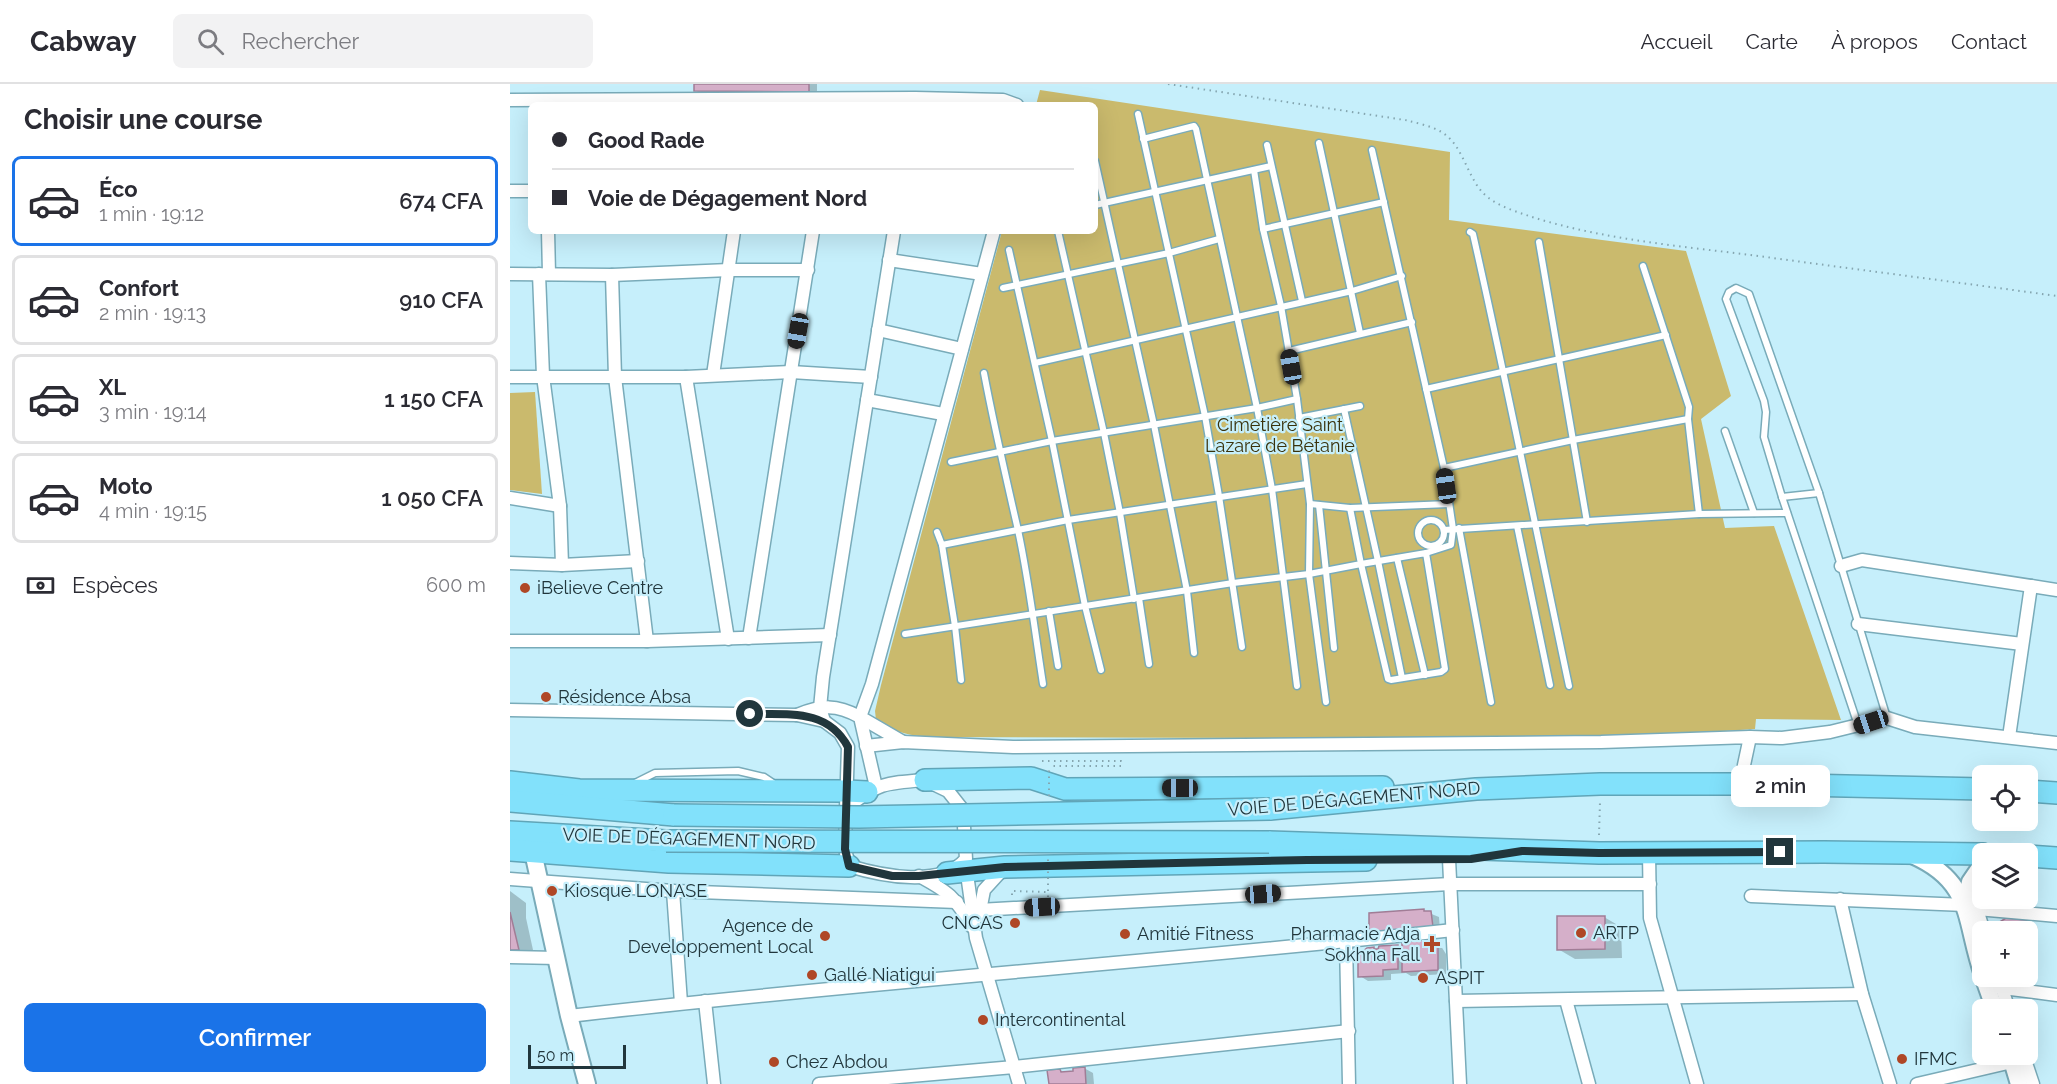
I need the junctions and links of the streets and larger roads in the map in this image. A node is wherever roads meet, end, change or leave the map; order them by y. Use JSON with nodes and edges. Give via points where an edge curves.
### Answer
{"nodes":[{"id":1,"x":510,"y":100,"type":"edge"},
{"id":2,"x":547,"y":102,"type":"edge"},
{"id":3,"x":858,"y":102,"type":"edge"},
{"id":4,"x":914,"y":102,"type":"edge"},
{"id":5,"x":1009,"y":102,"type":"edge"},
{"id":6,"x":510,"y":191,"type":"edge"},
{"id":7,"x":528,"y":191,"type":"edge"},
{"id":8,"x":548,"y":234,"type":"edge"},
{"id":9,"x":734,"y":234,"type":"edge"},
{"id":10,"x":813,"y":234,"type":"edge"},
{"id":11,"x":893,"y":234,"type":"edge"},
{"id":12,"x":993,"y":234,"type":"edge"},
{"id":13,"x":889,"y":260,"type":"junction"},
{"id":14,"x":729,"y":270,"type":"junction"},
{"id":15,"x":808,"y":270,"type":"junction"},
{"id":16,"x":510,"y":274,"type":"edge"},
{"id":17,"x":544,"y":274,"type":"junction"},
{"id":18,"x":982,"y":274,"type":"junction"},
{"id":19,"x":612,"y":275,"type":"junction"},
{"id":20,"x":878,"y":330,"type":"junction"},
{"id":21,"x":962,"y":349,"type":"junction"},
{"id":22,"x":791,"y":372,"type":"junction"},
{"id":23,"x":713,"y":375,"type":"junction"},
{"id":24,"x":510,"y":376,"type":"edge"},
{"id":25,"x":543,"y":376,"type":"junction"},
{"id":26,"x":615,"y":377,"type":"junction"},
{"id":27,"x":686,"y":377,"type":"junction"},
{"id":28,"x":871,"y":377,"type":"junction"},
{"id":29,"x":867,"y":400,"type":"junction"},
{"id":30,"x":943,"y":414,"type":"junction"},
{"id":31,"x":510,"y":498,"type":"edge"},
{"id":32,"x":560,"y":506,"type":"junction"},
{"id":33,"x":638,"y":561,"type":"junction"},
{"id":34,"x":510,"y":563,"type":"edge"},
{"id":35,"x":562,"y":565,"type":"junction"},
{"id":36,"x":1841,"y":566,"type":"road end"},
{"id":37,"x":2031,"y":586,"type":"junction"},
{"id":38,"x":2057,"y":590,"type":"edge"},
{"id":39,"x":1858,"y":624,"type":"road end"},
{"id":40,"x":830,"y":634,"type":"junction"},
{"id":41,"x":749,"y":638,"type":"junction"},
{"id":42,"x":728,"y":639,"type":"junction"},
{"id":43,"x":510,"y":641,"type":"edge"},
{"id":44,"x":647,"y":641,"type":"junction"},
{"id":45,"x":2022,"y":644,"type":"junction"},
{"id":46,"x":510,"y":699,"type":"edge"},
{"id":47,"x":820,"y":708,"type":"junction"},
{"id":48,"x":510,"y":710,"type":"edge"},
{"id":49,"x":797,"y":715,"type":"junction"},
{"id":50,"x":860,"y":717,"type":"junction"},
{"id":51,"x":824,"y":721,"type":"junction"},
{"id":52,"x":2008,"y":737,"type":"junction"},
{"id":53,"x":1750,"y":738,"type":"junction"},
{"id":54,"x":903,"y":742,"type":"junction"},
{"id":55,"x":2057,"y":742,"type":"edge"},
{"id":56,"x":866,"y":746,"type":"junction"},
{"id":57,"x":925,"y":780,"type":"junction"},
{"id":58,"x":510,"y":782,"type":"edge"},
{"id":59,"x":1743,"y":784,"type":"junction"},
{"id":60,"x":1476,"y":789,"type":"junction"},
{"id":61,"x":1972,"y":789,"type":"edge"},
{"id":62,"x":2038,"y":792,"type":"edge"},
{"id":63,"x":2057,"y":793,"type":"edge"},
{"id":64,"x":859,"y":794,"type":"junction"},
{"id":65,"x":510,"y":801,"type":"edge"},
{"id":66,"x":510,"y":832,"type":"edge"},
{"id":67,"x":510,"y":850,"type":"edge"},
{"id":68,"x":1522,"y":851,"type":"junction"},
{"id":69,"x":533,"y":852,"type":"junction"},
{"id":70,"x":1649,"y":853,"type":"junction"},
{"id":71,"x":1905,"y":853,"type":"junction"},
{"id":72,"x":1972,"y":854,"type":"edge"},
{"id":73,"x":2038,"y":857,"type":"edge"},
{"id":74,"x":2057,"y":858,"type":"edge"},
{"id":75,"x":1449,"y":859,"type":"junction"},
{"id":76,"x":849,"y":866,"type":"junction"},
{"id":77,"x":1005,"y":867,"type":"junction"},
{"id":78,"x":959,"y":868,"type":"junction"},
{"id":79,"x":919,"y":876,"type":"junction"},
{"id":80,"x":510,"y":879,"type":"edge"},
{"id":81,"x":1972,"y":879,"type":"edge"},
{"id":82,"x":540,"y":882,"type":"junction"},
{"id":83,"x":1450,"y":884,"type":"junction"},
{"id":84,"x":1650,"y":884,"type":"junction"},
{"id":85,"x":674,"y":891,"type":"junction"},
{"id":86,"x":1751,"y":896,"type":"dead end"},
{"id":87,"x":1840,"y":899,"type":"junction"},
{"id":88,"x":957,"y":902,"type":"junction"},
{"id":89,"x":1971,"y":907,"type":"junction"},
{"id":90,"x":979,"y":910,"type":"junction"},
{"id":91,"x":2057,"y":916,"type":"edge"},
{"id":92,"x":1975,"y":921,"type":"edge"},
{"id":93,"x":1978,"y":921,"type":"edge"},
{"id":94,"x":1453,"y":930,"type":"junction"},
{"id":95,"x":976,"y":938,"type":"junction"},
{"id":96,"x":1346,"y":942,"type":"junction"},
{"id":97,"x":510,"y":957,"type":"edge"},
{"id":98,"x":558,"y":958,"type":"junction"},
{"id":99,"x":987,"y":976,"type":"junction"},
{"id":100,"x":2019,"y":987,"type":"edge"},
{"id":101,"x":1862,"y":994,"type":"junction"},
{"id":102,"x":2057,"y":995,"type":"edge"},
{"id":103,"x":1673,"y":998,"type":"junction"},
{"id":104,"x":1566,"y":1000,"type":"junction"},
{"id":105,"x":705,"y":1001,"type":"junction"},
{"id":106,"x":1456,"y":1001,"type":"junction"},
{"id":107,"x":681,"y":1003,"type":"junction"},
{"id":108,"x":569,"y":1016,"type":"junction"},
{"id":109,"x":1348,"y":1031,"type":"junction"},
{"id":110,"x":1986,"y":1065,"type":"edge"},
{"id":111,"x":2016,"y":1065,"type":"edge"},
{"id":112,"x":2020,"y":1065,"type":"edge"},
{"id":113,"x":1014,"y":1067,"type":"junction"},
{"id":114,"x":587,"y":1084,"type":"edge"},
{"id":115,"x":714,"y":1084,"type":"edge"},
{"id":116,"x":819,"y":1084,"type":"edge"},
{"id":117,"x":1019,"y":1084,"type":"edge"},
{"id":118,"x":1349,"y":1084,"type":"edge"},
{"id":119,"x":1460,"y":1084,"type":"edge"},
{"id":120,"x":1589,"y":1084,"type":"edge"},
{"id":121,"x":1697,"y":1084,"type":"edge"},
{"id":122,"x":1890,"y":1084,"type":"edge"},
{"id":123,"x":1917,"y":1084,"type":"edge"},
{"id":124,"x":2019,"y":1084,"type":"edge"},
{"id":125,"x":2033,"y":1084,"type":"edge"}],
"edges":[{"from":1,"to":2,"type":"street"},
{"from":2,"to":3,"type":"street"},
{"from":3,"to":4,"type":"street"},
{"from":4,"to":5,"type":"street"},
{"from":6,"to":7,"type":"street"},
{"from":8,"to":17,"type":"street"},
{"from":9,"to":14,"type":"street"},
{"from":10,"to":15,"type":"street"},
{"from":11,"to":13,"type":"street"},
{"from":12,"to":18,"type":"street"},
{"from":13,"to":18,"type":"street"},
{"from":13,"to":20,"type":"street"},
{"from":14,"to":15,"type":"street"},
{"from":14,"to":19,"type":"street"},
{"from":14,"to":23,"type":"street"},
{"from":15,"to":22,"type":"street"},
{"from":16,"to":17,"type":"street"},
{"from":17,"to":19,"type":"street"},
{"from":17,"to":25,"type":"street"},
{"from":18,"to":21,"type":"street"},
{"from":19,"to":26,"type":"street"},
{"from":20,"to":21,"type":"street"},
{"from":20,"to":28,"type":"street"},
{"from":21,"to":30,"type":"street"},
{"from":22,"to":23,"type":"street"},
{"from":22,"to":28,"type":"street"},
{"from":22,"to":41,"type":"street"},
{"from":23,"to":27,"type":"street"},
{"from":24,"to":25,"type":"street"},
{"from":25,"to":26,"type":"street"},
{"from":25,"to":32,"type":"street"},
{"from":26,"to":27,"type":"street"},
{"from":26,"to":33,"type":"street"},
{"from":27,"to":42,"type":"street"},
{"from":28,"to":29,"type":"street"},
{"from":29,"to":30,"type":"street"},
{"from":29,"to":40,"type":"street"},
{"from":30,"to":50,"type":"street"},
{"from":31,"to":32,"type":"street"},
{"from":32,"to":35,"type":"street"},
{"from":33,"to":35,"type":"street"},
{"from":33,"to":44,"type":"street"},
{"from":34,"to":35,"type":"street"},
{"from":36,"to":37,"type":"street","via":[[1862,560]]},
{"from":37,"to":38,"type":"street"},
{"from":37,"to":45,"type":"street"},
{"from":39,"to":45,"type":"street"},
{"from":40,"to":41,"type":"street"},
{"from":40,"to":47,"type":"street"},
{"from":41,"to":42,"type":"street"},
{"from":42,"to":44,"type":"street"},
{"from":43,"to":44,"type":"street"},
{"from":45,"to":52,"type":"street"},
{"from":46,"to":48,"type":"street"},
{"from":47,"to":49,"type":"street"},
{"from":47,"to":50,"type":"street","via":[[846,710]]},
{"from":47,"to":51,"type":"street"},
{"from":48,"to":49,"type":"street"},
{"from":49,"to":51,"type":"street"},
{"from":50,"to":54,"type":"street"},
{"from":50,"to":56,"type":"street"},
{"from":51,"to":64,"type":"street","via":[[840,733],[848,747]]},
{"from":52,"to":53,"type":"street","via":[[1915,727],[1887,718],[1782,738]]},
{"from":52,"to":55,"type":"street"},
{"from":53,"to":54,"type":"street","via":[[1013,747]]},
{"from":53,"to":59,"type":"street"},
{"from":54,"to":56,"type":"street"},
{"from":56,"to":64,"type":"street"},
{"from":57,"to":60,"type":"highway","via":[[1031,778],[1065,789]]},
{"from":57,"to":64,"type":"street","via":[[892,783]]},
{"from":57,"to":78,"type":"street","via":[[948,791],[963,810]]},
{"from":58,"to":64,"type":"highway","via":[[579,790]]},
{"from":59,"to":60,"type":"highway","name":"VOIE DE DÉGAGEMENT NORD"},
{"from":59,"to":61,"type":"highway","name":"VOIE DE DÉGAGEMENT NORD"},
{"from":60,"to":65,"type":"highway","name":"VOIE DE DÉGAGEMENT NORD","bridge":true,"via":[[1270,809],[859,817],[674,814]]},
{"from":62,"to":63,"type":"highway"},
{"from":64,"to":76,"type":"street","via":[[845,849]]},
{"from":66,"to":68,"type":"highway","name":"VOIE DE DÉGAGEMENT NORD","bridge":true,"via":[[666,841],[1269,842]]},
{"from":67,"to":69,"type":"highway"},
{"from":68,"to":70,"type":"highway","name":"VOIE DE DÉGAGEMENT NORD"},
{"from":68,"to":75,"type":"highway"},
{"from":69,"to":76,"type":"highway","via":[[669,862]]},
{"from":69,"to":82,"type":"street"},
{"from":70,"to":71,"type":"highway","name":"VOIE DE DÉGAGEMENT NORD"},
{"from":70,"to":84,"type":"street"},
{"from":71,"to":72,"type":"highway","name":"VOIE DE DÉGAGEMENT NORD"},
{"from":71,"to":89,"type":"street","via":[[1929,863],[1946,876]]},
{"from":73,"to":74,"type":"highway"},
{"from":75,"to":77,"type":"highway"},
{"from":75,"to":83,"type":"street"},
{"from":76,"to":79,"type":"street","via":[[892,876]]},
{"from":77,"to":78,"type":"highway"},
{"from":77,"to":90,"type":"street","via":[[984,890]]},
{"from":78,"to":79,"type":"street"},
{"from":78,"to":95,"type":"street"},
{"from":79,"to":88,"type":"street"},
{"from":80,"to":82,"type":"street"},
{"from":81,"to":89,"type":"street"},
{"from":82,"to":85,"type":"street"},
{"from":82,"to":98,"type":"street"},
{"from":83,"to":84,"type":"street"},
{"from":83,"to":90,"type":"street"},
{"from":83,"to":94,"type":"street"},
{"from":84,"to":103,"type":"street","via":[[1650,918]]},
{"from":85,"to":88,"type":"street"},
{"from":85,"to":107,"type":"street"},
{"from":86,"to":87,"type":"street"},
{"from":87,"to":89,"type":"street"},
{"from":87,"to":101,"type":"street"},
{"from":88,"to":95,"type":"street"},
{"from":89,"to":91,"type":"street"},
{"from":89,"to":92,"type":"street"},
{"from":89,"to":93,"type":"street"},
{"from":90,"to":95,"type":"street"},
{"from":94,"to":96,"type":"street"},
{"from":94,"to":106,"type":"street"},
{"from":95,"to":99,"type":"street"},
{"from":96,"to":99,"type":"street"},
{"from":96,"to":109,"type":"street"},
{"from":97,"to":98,"type":"street"},
{"from":98,"to":108,"type":"street"},
{"from":99,"to":105,"type":"street"},
{"from":99,"to":113,"type":"street"},
{"from":100,"to":102,"type":"street"},
{"from":101,"to":103,"type":"street"},
{"from":101,"to":122,"type":"street"},
{"from":103,"to":104,"type":"street"},
{"from":103,"to":121,"type":"street"},
{"from":104,"to":106,"type":"street"},
{"from":104,"to":120,"type":"street"},
{"from":105,"to":107,"type":"street"},
{"from":105,"to":115,"type":"street"},
{"from":106,"to":119,"type":"street"},
{"from":107,"to":108,"type":"street"},
{"from":108,"to":114,"type":"street"},
{"from":109,"to":113,"type":"street"},
{"from":109,"to":118,"type":"street"},
{"from":110,"to":123,"type":"street"},
{"from":111,"to":124,"type":"street"},
{"from":112,"to":125,"type":"street"},
{"from":113,"to":116,"type":"street"},
{"from":113,"to":117,"type":"street"}]}
